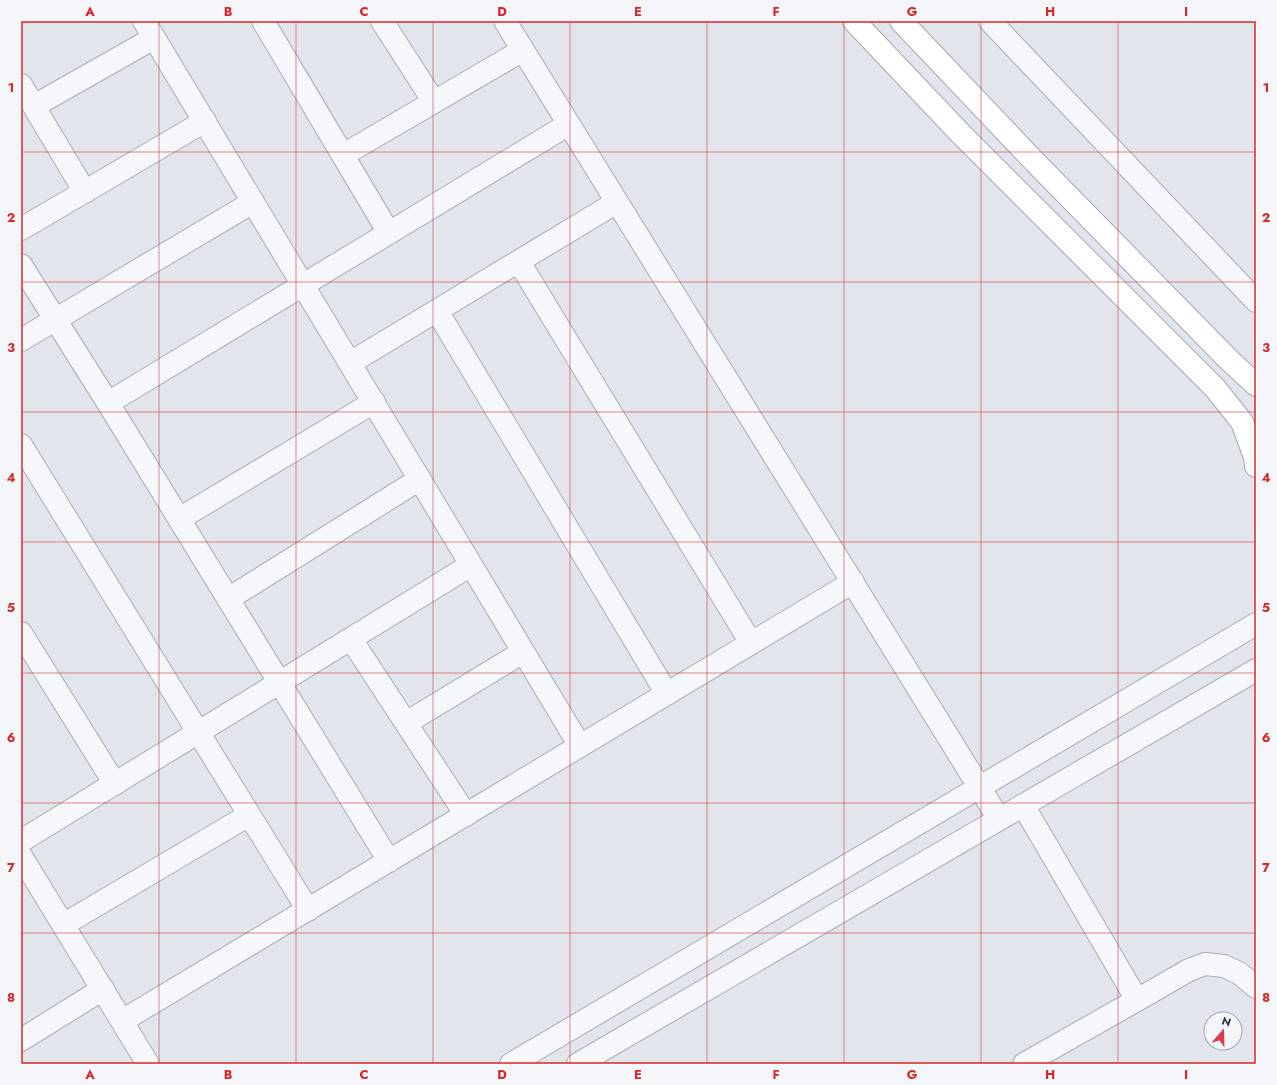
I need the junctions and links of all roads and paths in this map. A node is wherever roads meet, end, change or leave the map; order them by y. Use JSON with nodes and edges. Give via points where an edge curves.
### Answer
{"nodes":[{"id":1,"x":263,"y":21,"type":"edge"},
{"id":2,"x":382,"y":21,"type":"edge"},
{"id":3,"x":505,"y":21,"type":"edge"},
{"id":4,"x":854,"y":21,"type":"edge"},
{"id":5,"x":901,"y":21,"type":"edge"},
{"id":6,"x":990,"y":21,"type":"edge"},
{"id":7,"x":149,"y":29,"type":"edge"},
{"id":8,"x":523,"y":50,"type":"junction"},
{"id":9,"x":21,"y":85,"type":"edge"},
{"id":10,"x":434,"y":102,"type":"junction"},
{"id":11,"x":34,"y":106,"type":"junction"},
{"id":12,"x":205,"y":121,"type":"junction"},
{"id":13,"x":569,"y":124,"type":"junction"},
{"id":14,"x":343,"y":155,"type":"junction"},
{"id":15,"x":85,"y":192,"type":"junction"},
{"id":16,"x":253,"y":202,"type":"junction"},
{"id":17,"x":617,"y":202,"type":"junction"},
{"id":18,"x":21,"y":229,"type":"edge"},
{"id":19,"x":389,"y":233,"type":"junction"},
{"id":20,"x":519,"y":262,"type":"junction"},
{"id":21,"x":21,"y":265,"type":"edge"},
{"id":22,"x":303,"y":285,"type":"junction"},
{"id":23,"x":1256,"y":301,"type":"edge"},
{"id":24,"x":437,"y":311,"type":"junction"},
{"id":25,"x":56,"y":320,"type":"junction"},
{"id":26,"x":21,"y":340,"type":"edge"},
{"id":27,"x":350,"y":363,"type":"junction"},
{"id":28,"x":1256,"y":385,"type":"edge"},
{"id":29,"x":374,"y":402,"type":"junction"},
{"id":30,"x":108,"y":403,"type":"junction"},
{"id":31,"x":21,"y":445,"type":"edge"},
{"id":32,"x":1256,"y":466,"type":"edge"},
{"id":33,"x":420,"y":479,"type":"junction"},
{"id":34,"x":179,"y":519,"type":"junction"},
{"id":35,"x":472,"y":565,"type":"junction"},
{"id":36,"x":853,"y":582,"type":"junction"},
{"id":37,"x":228,"y":600,"type":"junction"},
{"id":38,"x":1256,"y":624,"type":"edge"},
{"id":39,"x":21,"y":633,"type":"edge"},
{"id":40,"x":351,"y":639,"type":"junction"},
{"id":41,"x":752,"y":643,"type":"junction"},
{"id":42,"x":523,"y":652,"type":"junction"},
{"id":43,"x":1256,"y":670,"type":"edge"},
{"id":44,"x":280,"y":683,"type":"junction"},
{"id":45,"x":667,"y":694,"type":"junction"},
{"id":46,"x":406,"y":723,"type":"junction"},
{"id":47,"x":198,"y":732,"type":"junction"},
{"id":48,"x":580,"y":746,"type":"junction"},
{"id":49,"x":115,"y":784,"type":"junction"},
{"id":50,"x":980,"y":787,"type":"junction"},
{"id":51,"x":1023,"y":805,"type":"junction"},
{"id":52,"x":249,"y":815,"type":"junction"},
{"id":53,"x":466,"y":815,"type":"junction"},
{"id":54,"x":999,"y":819,"type":"junction"},
{"id":55,"x":22,"y":856,"type":"edge"},
{"id":56,"x":389,"y":861,"type":"junction"},
{"id":57,"x":308,"y":910,"type":"junction"},
{"id":58,"x":63,"y":925,"type":"junction"},
{"id":59,"x":1256,"y":987,"type":"edge"},
{"id":60,"x":103,"y":989,"type":"junction"},
{"id":61,"x":1137,"y":1000,"type":"junction"},
{"id":62,"x":122,"y":1021,"type":"junction"},
{"id":63,"x":21,"y":1040,"type":"edge"},
{"id":64,"x":148,"y":1064,"type":"edge"},
{"id":65,"x":511,"y":1064,"type":"edge"},
{"id":66,"x":578,"y":1064,"type":"edge"},
{"id":67,"x":1024,"y":1064,"type":"edge"}],
"edges":[{"from":1,"to":14,"type":"street"},
{"from":2,"to":10,"type":"street"},
{"from":3,"to":8,"type":"street"},
{"from":4,"to":32,"type":"main road","via":[[959,132],[1215,388],[1242,422]]},
{"from":5,"to":28,"type":"main road","via":[[1032,159]]},
{"from":6,"to":23,"type":"street"},
{"from":7,"to":11,"type":"street"},
{"from":7,"to":12,"type":"street"},
{"from":8,"to":10,"type":"street"},
{"from":8,"to":13,"type":"street"},
{"from":9,"to":11,"type":"street"},
{"from":10,"to":14,"type":"street"},
{"from":11,"to":15,"type":"street"},
{"from":12,"to":15,"type":"street"},
{"from":12,"to":16,"type":"street"},
{"from":13,"to":17,"type":"street"},
{"from":13,"to":19,"type":"street"},
{"from":14,"to":19,"type":"street"},
{"from":15,"to":18,"type":"street"},
{"from":16,"to":22,"type":"street"},
{"from":16,"to":25,"type":"street"},
{"from":17,"to":20,"type":"street"},
{"from":17,"to":36,"type":"street"},
{"from":19,"to":22,"type":"street"},
{"from":20,"to":24,"type":"street"},
{"from":20,"to":41,"type":"street"},
{"from":21,"to":25,"type":"street"},
{"from":22,"to":27,"type":"street"},
{"from":22,"to":30,"type":"street"},
{"from":24,"to":27,"type":"street"},
{"from":24,"to":45,"type":"street"},
{"from":25,"to":26,"type":"street"},
{"from":25,"to":30,"type":"street"},
{"from":27,"to":29,"type":"street"},
{"from":29,"to":33,"type":"street"},
{"from":29,"to":34,"type":"street"},
{"from":30,"to":34,"type":"street"},
{"from":31,"to":47,"type":"street"},
{"from":33,"to":35,"type":"street"},
{"from":33,"to":37,"type":"street"},
{"from":34,"to":37,"type":"street"},
{"from":35,"to":40,"type":"street"},
{"from":35,"to":42,"type":"street"},
{"from":36,"to":41,"type":"street"},
{"from":36,"to":50,"type":"street"},
{"from":37,"to":44,"type":"street"},
{"from":38,"to":50,"type":"street"},
{"from":39,"to":49,"type":"street"},
{"from":40,"to":44,"type":"street"},
{"from":40,"to":46,"type":"street"},
{"from":41,"to":45,"type":"street"},
{"from":42,"to":46,"type":"street"},
{"from":42,"to":48,"type":"street"},
{"from":43,"to":51,"type":"street"},
{"from":44,"to":47,"type":"street"},
{"from":44,"to":56,"type":"street"},
{"from":45,"to":48,"type":"street"},
{"from":46,"to":53,"type":"street"},
{"from":47,"to":49,"type":"street"},
{"from":47,"to":52,"type":"street"},
{"from":48,"to":53,"type":"street"},
{"from":49,"to":55,"type":"street"},
{"from":50,"to":54,"type":"street"},
{"from":50,"to":65,"type":"street"},
{"from":51,"to":54,"type":"street"},
{"from":51,"to":61,"type":"street"},
{"from":52,"to":57,"type":"street"},
{"from":52,"to":58,"type":"street"},
{"from":53,"to":56,"type":"street"},
{"from":54,"to":66,"type":"street"},
{"from":55,"to":58,"type":"street"},
{"from":56,"to":57,"type":"street"},
{"from":57,"to":62,"type":"street"},
{"from":58,"to":60,"type":"street"},
{"from":59,"to":61,"type":"street","via":[[1239,973],[1224,966],[1205,964],[1189,970]]},
{"from":60,"to":62,"type":"street"},
{"from":60,"to":63,"type":"street"},
{"from":61,"to":67,"type":"street"},
{"from":62,"to":64,"type":"street"}]}
